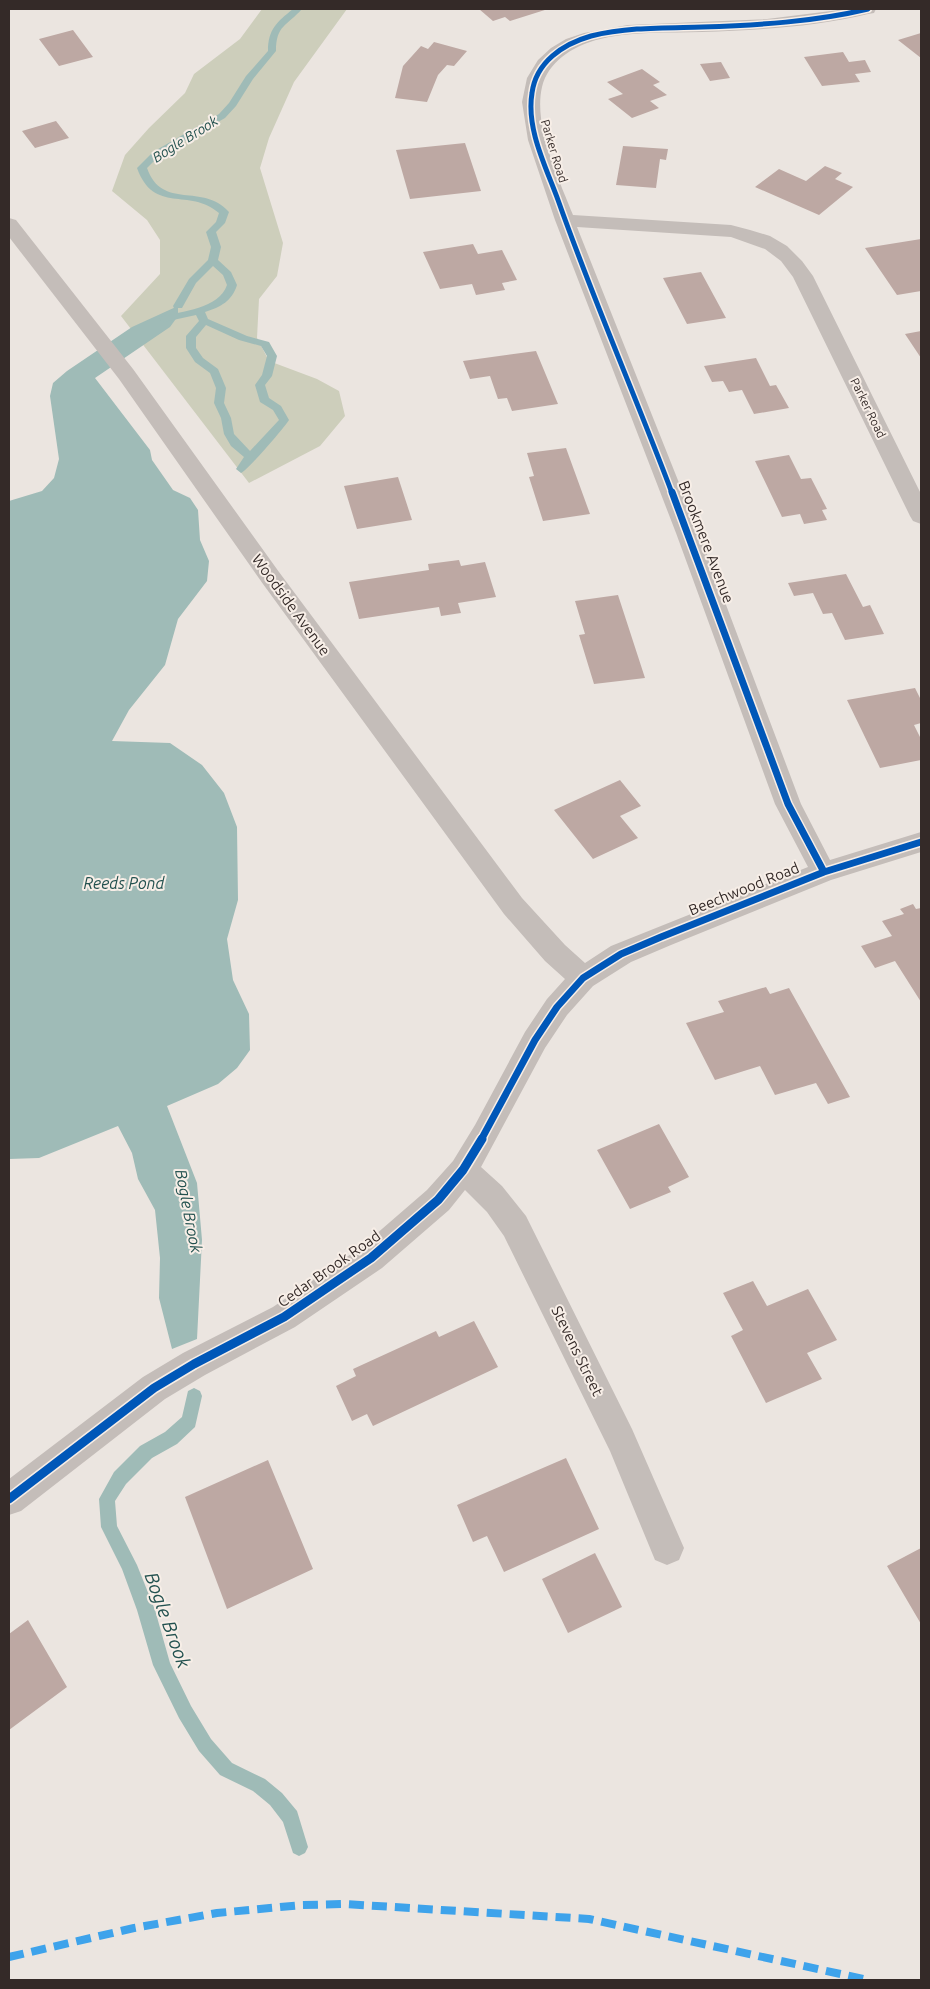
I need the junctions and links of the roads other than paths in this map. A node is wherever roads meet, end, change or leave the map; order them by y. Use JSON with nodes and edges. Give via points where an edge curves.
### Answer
{"nodes":[{"id":1,"x":868,"y":9,"type":"edge"},
{"id":2,"x":565,"y":220,"type":"junction"},
{"id":3,"x":9,"y":224,"type":"edge"},
{"id":4,"x":921,"y":516,"type":"edge"},
{"id":5,"x":921,"y":842,"type":"edge"},
{"id":6,"x":824,"y":872,"type":"junction"},
{"id":7,"x":583,"y":978,"type":"junction"},
{"id":8,"x":463,"y":1170,"type":"junction"},
{"id":9,"x":9,"y":1499,"type":"edge"},
{"id":10,"x":667,"y":1548,"type":"dead end"}],
"edges":[{"from":1,"to":2,"type":"street","name":"Parker Road","via":[[793,22],[615,32],[573,42],[557,52],[543,64],[535,78],[531,111]]},
{"from":2,"to":4,"type":"street","name":"Parker Road","via":[[731,231],[754,236],[776,246],[792,259]]},
{"from":2,"to":6,"type":"street","name":"Brookmere Avenue","via":[[673,493],[788,804]]},
{"from":3,"to":7,"type":"street","name":"Woodside Avenue","via":[[126,374],[271,578],[513,906],[555,953]]},
{"from":5,"to":6,"type":"street","name":"Beechwood Road"},
{"from":6,"to":7,"type":"street","name":"Beechwood Road","via":[[621,954]]},
{"from":7,"to":8,"type":"street","name":"Cedar Brook Road","via":[[557,1007],[535,1040]]},
{"from":8,"to":9,"type":"street","name":"Cedar Brook Road","via":[[438,1200],[372,1258],[284,1317],[154,1388]]},
{"from":8,"to":10,"type":"street","name":"Stevens Street","via":[[500,1203],[515,1226],[617,1432]]}]}
